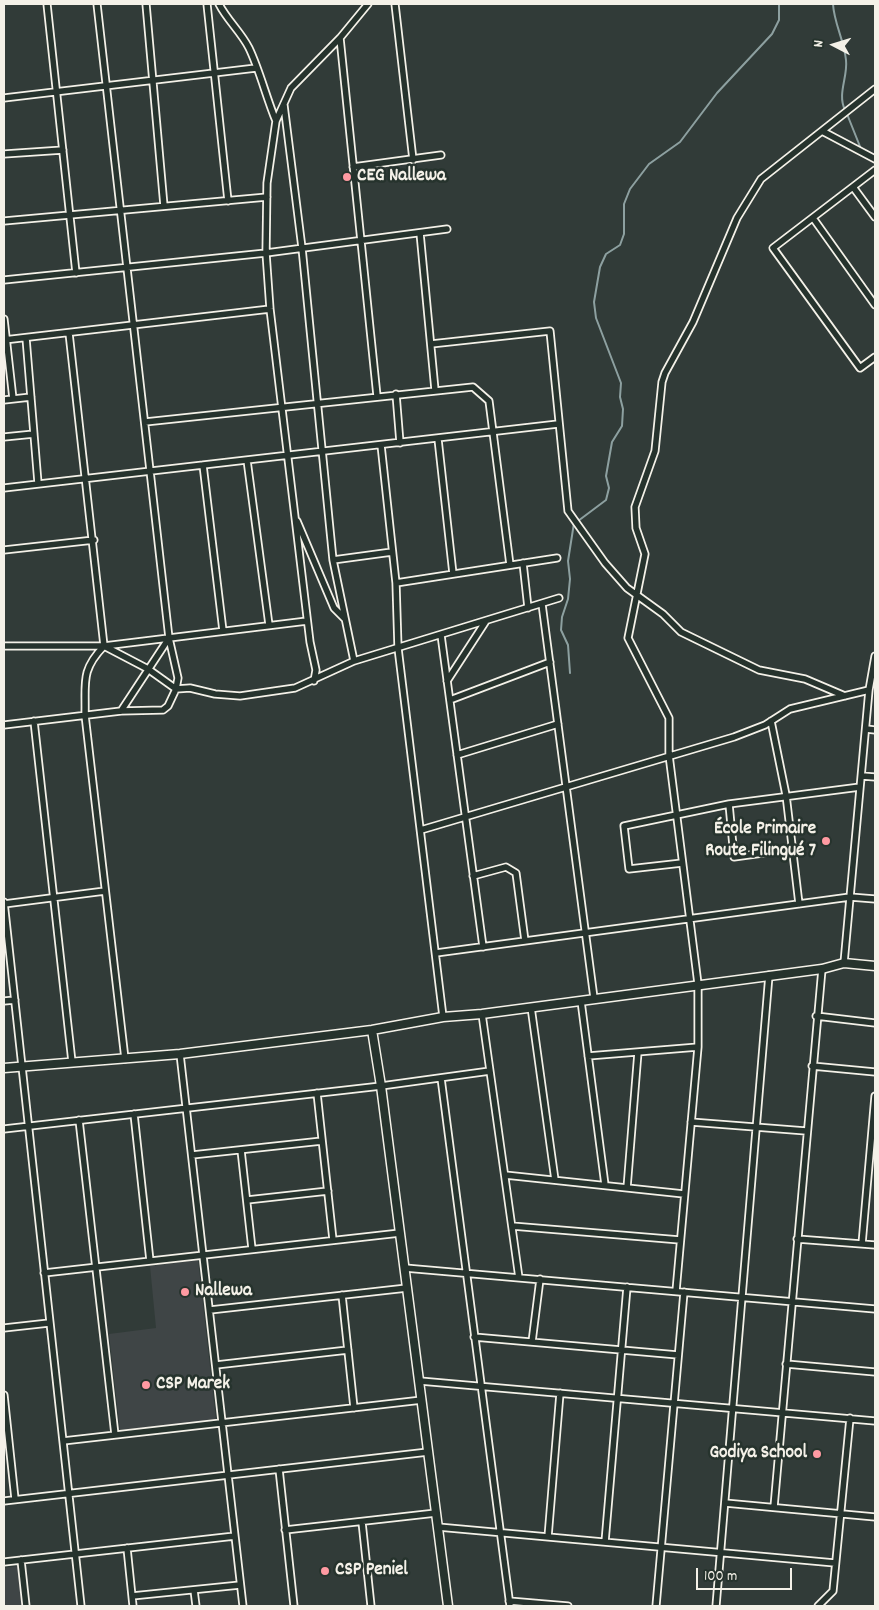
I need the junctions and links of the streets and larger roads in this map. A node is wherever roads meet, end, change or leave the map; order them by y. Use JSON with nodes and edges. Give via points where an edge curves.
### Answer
{"nodes":[{"id":1,"x":47,"y":4,"type":"edge"},
{"id":2,"x":52,"y":4,"type":"edge"},
{"id":3,"x":97,"y":4,"type":"edge"},
{"id":4,"x":146,"y":4,"type":"edge"},
{"id":5,"x":207,"y":4,"type":"edge"},
{"id":6,"x":219,"y":4,"type":"edge"},
{"id":7,"x":368,"y":4,"type":"edge"},
{"id":8,"x":395,"y":4,"type":"edge"},
{"id":9,"x":340,"y":38,"type":"junction"},
{"id":10,"x":256,"y":68,"type":"junction"},
{"id":11,"x":214,"y":73,"type":"junction"},
{"id":12,"x":153,"y":80,"type":"junction"},
{"id":13,"x":107,"y":86,"type":"junction"},
{"id":14,"x":875,"y":89,"type":"edge"},
{"id":15,"x":56,"y":92,"type":"junction"},
{"id":16,"x":4,"y":98,"type":"edge"},
{"id":17,"x":284,"y":104,"type":"junction"},
{"id":18,"x":276,"y":121,"type":"junction"},
{"id":19,"x":822,"y":131,"type":"junction"},
{"id":20,"x":63,"y":150,"type":"junction"},
{"id":21,"x":4,"y":154,"type":"edge"},
{"id":22,"x":441,"y":155,"type":"dead end"},
{"id":23,"x":875,"y":159,"type":"edge"},
{"id":24,"x":413,"y":160,"type":"junction"},
{"id":25,"x":353,"y":167,"type":"junction"},
{"id":26,"x":875,"y":170,"type":"edge"},
{"id":27,"x":853,"y":186,"type":"junction"},
{"id":28,"x":267,"y":197,"type":"junction"},
{"id":29,"x":228,"y":201,"type":"junction"},
{"id":30,"x":164,"y":206,"type":"junction"},
{"id":31,"x":121,"y":211,"type":"junction"},
{"id":32,"x":70,"y":215,"type":"junction"},
{"id":33,"x":875,"y":217,"type":"edge"},
{"id":34,"x":813,"y":218,"type":"junction"},
{"id":35,"x":4,"y":221,"type":"edge"},
{"id":36,"x":447,"y":229,"type":"dead end"},
{"id":37,"x":420,"y":233,"type":"junction"},
{"id":38,"x":361,"y":240,"type":"junction"},
{"id":39,"x":302,"y":248,"type":"junction"},
{"id":40,"x":266,"y":253,"type":"junction"},
{"id":41,"x":127,"y":267,"type":"junction"},
{"id":42,"x":76,"y":273,"type":"junction"},
{"id":43,"x":4,"y":280,"type":"edge"},
{"id":44,"x":875,"y":305,"type":"edge"},
{"id":45,"x":270,"y":309,"type":"junction"},
{"id":46,"x":4,"y":319,"type":"edge"},
{"id":47,"x":134,"y":325,"type":"junction"},
{"id":48,"x":69,"y":333,"type":"junction"},
{"id":49,"x":26,"y":338,"type":"junction"},
{"id":50,"x":5,"y":340,"type":"edge"},
{"id":51,"x":431,"y":344,"type":"junction"},
{"id":52,"x":875,"y":356,"type":"edge"},
{"id":53,"x":435,"y":390,"type":"junction"},
{"id":54,"x":396,"y":394,"type":"junction"},
{"id":55,"x":377,"y":396,"type":"junction"},
{"id":56,"x":31,"y":397,"type":"junction"},
{"id":57,"x":13,"y":399,"type":"junction"},
{"id":58,"x":4,"y":400,"type":"edge"},
{"id":59,"x":318,"y":404,"type":"junction"},
{"id":60,"x":281,"y":409,"type":"junction"},
{"id":61,"x":145,"y":422,"type":"junction"},
{"id":62,"x":558,"y":424,"type":"junction"},
{"id":63,"x":494,"y":433,"type":"junction"},
{"id":64,"x":34,"y":434,"type":"junction"},
{"id":65,"x":4,"y":437,"type":"edge"},
{"id":66,"x":438,"y":439,"type":"junction"},
{"id":67,"x":400,"y":443,"type":"junction"},
{"id":68,"x":381,"y":445,"type":"junction"},
{"id":69,"x":322,"y":452,"type":"junction"},
{"id":70,"x":286,"y":456,"type":"junction"},
{"id":71,"x":248,"y":460,"type":"junction"},
{"id":72,"x":203,"y":465,"type":"junction"},
{"id":73,"x":150,"y":470,"type":"junction"},
{"id":74,"x":86,"y":477,"type":"junction"},
{"id":75,"x":38,"y":483,"type":"junction"},
{"id":76,"x":4,"y":488,"type":"edge"},
{"id":77,"x":294,"y":514,"type":"junction"},
{"id":78,"x":94,"y":540,"type":"junction"},
{"id":79,"x":4,"y":550,"type":"edge"},
{"id":80,"x":392,"y":552,"type":"junction"},
{"id":81,"x":557,"y":558,"type":"dead end"},
{"id":82,"x":333,"y":560,"type":"junction"},
{"id":83,"x":523,"y":563,"type":"junction"},
{"id":84,"x":510,"y":565,"type":"junction"},
{"id":85,"x":453,"y":574,"type":"junction"},
{"id":86,"x":396,"y":583,"type":"junction"},
{"id":87,"x":637,"y":594,"type":"junction"},
{"id":88,"x":559,"y":598,"type":"dead end"},
{"id":89,"x":542,"y":604,"type":"junction"},
{"id":90,"x":528,"y":608,"type":"junction"},
{"id":91,"x":345,"y":619,"type":"junction"},
{"id":92,"x":307,"y":621,"type":"junction"},
{"id":93,"x":486,"y":621,"type":"junction"},
{"id":94,"x":269,"y":626,"type":"junction"},
{"id":95,"x":223,"y":631,"type":"junction"},
{"id":96,"x":441,"y":635,"type":"junction"},
{"id":97,"x":169,"y":638,"type":"junction"},
{"id":98,"x":4,"y":646,"type":"edge"},
{"id":99,"x":104,"y":646,"type":"junction"},
{"id":100,"x":398,"y":648,"type":"junction"},
{"id":101,"x":875,"y":656,"type":"edge"},
{"id":102,"x":354,"y":661,"type":"junction"},
{"id":103,"x":550,"y":662,"type":"junction"},
{"id":104,"x":148,"y":669,"type":"junction"},
{"id":105,"x":314,"y":681,"type":"junction"},
{"id":106,"x":448,"y":681,"type":"junction"},
{"id":107,"x":871,"y":681,"type":"junction"},
{"id":108,"x":875,"y":686,"type":"edge"},
{"id":109,"x":176,"y":690,"type":"junction"},
{"id":110,"x":870,"y":690,"type":"junction"},
{"id":111,"x":845,"y":696,"type":"junction"},
{"id":112,"x":450,"y":700,"type":"junction"},
{"id":113,"x":121,"y":711,"type":"junction"},
{"id":114,"x":85,"y":715,"type":"junction"},
{"id":115,"x":34,"y":721,"type":"junction"},
{"id":116,"x":771,"y":721,"type":"junction"},
{"id":117,"x":558,"y":724,"type":"junction"},
{"id":118,"x":4,"y":725,"type":"edge"},
{"id":119,"x":866,"y":729,"type":"junction"},
{"id":120,"x":875,"y":730,"type":"edge"},
{"id":121,"x":457,"y":755,"type":"junction"},
{"id":122,"x":669,"y":755,"type":"junction"},
{"id":123,"x":862,"y":776,"type":"junction"},
{"id":124,"x":875,"y":777,"type":"edge"},
{"id":125,"x":566,"y":786,"type":"junction"},
{"id":126,"x":860,"y":787,"type":"junction"},
{"id":127,"x":786,"y":795,"type":"junction"},
{"id":128,"x":729,"y":804,"type":"junction"},
{"id":129,"x":676,"y":814,"type":"junction"},
{"id":130,"x":465,"y":816,"type":"junction"},
{"id":131,"x":421,"y":830,"type":"junction"},
{"id":132,"x":792,"y":849,"type":"junction"},
{"id":133,"x":682,"y":863,"type":"junction"},
{"id":134,"x":473,"y":876,"type":"junction"},
{"id":135,"x":105,"y":891,"type":"junction"},
{"id":136,"x":850,"y":897,"type":"junction"},
{"id":137,"x":55,"y":898,"type":"junction"},
{"id":138,"x":875,"y":899,"type":"edge"},
{"id":139,"x":4,"y":903,"type":"edge"},
{"id":140,"x":799,"y":904,"type":"junction"},
{"id":141,"x":690,"y":919,"type":"junction"},
{"id":142,"x":586,"y":933,"type":"junction"},
{"id":143,"x":525,"y":941,"type":"junction"},
{"id":144,"x":482,"y":947,"type":"junction"},
{"id":145,"x":436,"y":953,"type":"junction"},
{"id":146,"x":844,"y":963,"type":"junction"},
{"id":147,"x":875,"y":966,"type":"edge"},
{"id":148,"x":822,"y":969,"type":"junction"},
{"id":149,"x":769,"y":975,"type":"junction"},
{"id":150,"x":698,"y":984,"type":"junction"},
{"id":151,"x":594,"y":998,"type":"junction"},
{"id":152,"x":15,"y":1000,"type":"junction"},
{"id":153,"x":4,"y":1001,"type":"edge"},
{"id":154,"x":581,"y":1001,"type":"junction"},
{"id":155,"x":531,"y":1007,"type":"junction"},
{"id":156,"x":482,"y":1014,"type":"junction"},
{"id":157,"x":816,"y":1016,"type":"junction"},
{"id":158,"x":443,"y":1017,"type":"junction"},
{"id":159,"x":875,"y":1023,"type":"edge"},
{"id":160,"x":372,"y":1030,"type":"junction"},
{"id":161,"x":698,"y":1047,"type":"junction"},
{"id":162,"x":638,"y":1052,"type":"junction"},
{"id":163,"x":180,"y":1054,"type":"junction"},
{"id":164,"x":588,"y":1056,"type":"junction"},
{"id":165,"x":125,"y":1058,"type":"junction"},
{"id":166,"x":72,"y":1062,"type":"junction"},
{"id":167,"x":21,"y":1066,"type":"junction"},
{"id":168,"x":812,"y":1066,"type":"junction"},
{"id":169,"x":4,"y":1068,"type":"edge"},
{"id":170,"x":490,"y":1071,"type":"junction"},
{"id":171,"x":875,"y":1072,"type":"edge"},
{"id":172,"x":441,"y":1078,"type":"junction"},
{"id":173,"x":381,"y":1086,"type":"junction"},
{"id":174,"x":317,"y":1093,"type":"junction"},
{"id":175,"x":875,"y":1096,"type":"edge"},
{"id":176,"x":187,"y":1108,"type":"junction"},
{"id":177,"x":134,"y":1114,"type":"junction"},
{"id":178,"x":79,"y":1120,"type":"junction"},
{"id":179,"x":691,"y":1122,"type":"junction"},
{"id":180,"x":28,"y":1126,"type":"junction"},
{"id":181,"x":756,"y":1127,"type":"junction"},
{"id":182,"x":4,"y":1129,"type":"edge"},
{"id":183,"x":806,"y":1132,"type":"junction"},
{"id":184,"x":322,"y":1140,"type":"junction"},
{"id":185,"x":241,"y":1150,"type":"junction"},
{"id":186,"x":192,"y":1155,"type":"junction"},
{"id":187,"x":504,"y":1175,"type":"junction"},
{"id":188,"x":555,"y":1180,"type":"junction"},
{"id":189,"x":604,"y":1185,"type":"junction"},
{"id":190,"x":627,"y":1188,"type":"junction"},
{"id":191,"x":328,"y":1191,"type":"junction"},
{"id":192,"x":684,"y":1194,"type":"junction"},
{"id":193,"x":247,"y":1200,"type":"junction"},
{"id":194,"x":512,"y":1226,"type":"junction"},
{"id":195,"x":400,"y":1233,"type":"junction"},
{"id":196,"x":797,"y":1239,"type":"junction"},
{"id":197,"x":333,"y":1240,"type":"junction"},
{"id":198,"x":680,"y":1240,"type":"junction"},
{"id":199,"x":862,"y":1244,"type":"junction"},
{"id":200,"x":875,"y":1245,"type":"edge"},
{"id":201,"x":252,"y":1250,"type":"junction"},
{"id":202,"x":204,"y":1255,"type":"junction"},
{"id":203,"x":150,"y":1261,"type":"junction"},
{"id":204,"x":96,"y":1267,"type":"junction"},
{"id":205,"x":405,"y":1268,"type":"junction"},
{"id":206,"x":44,"y":1273,"type":"junction"},
{"id":207,"x":468,"y":1273,"type":"junction"},
{"id":208,"x":519,"y":1278,"type":"junction"},
{"id":209,"x":540,"y":1279,"type":"junction"},
{"id":210,"x":627,"y":1287,"type":"junction"},
{"id":211,"x":407,"y":1288,"type":"junction"},
{"id":212,"x":676,"y":1291,"type":"junction"},
{"id":213,"x":684,"y":1292,"type":"junction"},
{"id":214,"x":342,"y":1295,"type":"junction"},
{"id":215,"x":742,"y":1297,"type":"junction"},
{"id":216,"x":792,"y":1301,"type":"junction"},
{"id":217,"x":875,"y":1308,"type":"edge"},
{"id":218,"x":210,"y":1310,"type":"junction"},
{"id":219,"x":50,"y":1322,"type":"junction"},
{"id":220,"x":4,"y":1328,"type":"edge"},
{"id":221,"x":474,"y":1337,"type":"junction"},
{"id":222,"x":532,"y":1342,"type":"junction"},
{"id":223,"x":348,"y":1350,"type":"junction"},
{"id":224,"x":622,"y":1350,"type":"junction"},
{"id":225,"x":678,"y":1355,"type":"junction"},
{"id":226,"x":786,"y":1364,"type":"junction"},
{"id":227,"x":216,"y":1365,"type":"junction"},
{"id":228,"x":875,"y":1372,"type":"edge"},
{"id":229,"x":420,"y":1381,"type":"junction"},
{"id":230,"x":480,"y":1386,"type":"junction"},
{"id":231,"x":560,"y":1393,"type":"junction"},
{"id":232,"x":4,"y":1395,"type":"edge"},
{"id":233,"x":618,"y":1398,"type":"junction"},
{"id":234,"x":422,"y":1400,"type":"junction"},
{"id":235,"x":674,"y":1403,"type":"junction"},
{"id":236,"x":354,"y":1408,"type":"junction"},
{"id":237,"x":733,"y":1408,"type":"junction"},
{"id":238,"x":782,"y":1412,"type":"junction"},
{"id":239,"x":850,"y":1418,"type":"junction"},
{"id":240,"x":875,"y":1421,"type":"edge"},
{"id":241,"x":222,"y":1423,"type":"junction"},
{"id":242,"x":115,"y":1435,"type":"junction"},
{"id":243,"x":63,"y":1441,"type":"junction"},
{"id":244,"x":428,"y":1452,"type":"junction"},
{"id":245,"x":279,"y":1469,"type":"junction"},
{"id":246,"x":228,"y":1475,"type":"junction"},
{"id":247,"x":68,"y":1493,"type":"junction"},
{"id":248,"x":15,"y":1499,"type":"junction"},
{"id":249,"x":4,"y":1501,"type":"edge"},
{"id":250,"x":725,"y":1503,"type":"junction"},
{"id":251,"x":774,"y":1507,"type":"junction"},
{"id":252,"x":436,"y":1513,"type":"junction"},
{"id":253,"x":840,"y":1513,"type":"junction"},
{"id":254,"x":875,"y":1517,"type":"edge"},
{"id":255,"x":362,"y":1522,"type":"junction"},
{"id":256,"x":438,"y":1527,"type":"junction"},
{"id":257,"x":286,"y":1530,"type":"junction"},
{"id":258,"x":500,"y":1533,"type":"junction"},
{"id":259,"x":235,"y":1536,"type":"junction"},
{"id":260,"x":548,"y":1537,"type":"junction"},
{"id":261,"x":605,"y":1542,"type":"junction"},
{"id":262,"x":662,"y":1547,"type":"junction"},
{"id":263,"x":127,"y":1548,"type":"junction"},
{"id":264,"x":721,"y":1553,"type":"junction"},
{"id":265,"x":75,"y":1554,"type":"junction"},
{"id":266,"x":21,"y":1560,"type":"junction"},
{"id":267,"x":4,"y":1562,"type":"edge"},
{"id":268,"x":836,"y":1563,"type":"junction"},
{"id":269,"x":240,"y":1585,"type":"junction"},
{"id":270,"x":194,"y":1590,"type":"junction"},
{"id":271,"x":132,"y":1596,"type":"junction"},
{"id":272,"x":510,"y":1604,"type":"edge"},
{"id":273,"x":26,"y":1606,"type":"edge"},
{"id":274,"x":81,"y":1606,"type":"edge"},
{"id":275,"x":133,"y":1606,"type":"edge"},
{"id":276,"x":196,"y":1606,"type":"edge"},
{"id":277,"x":243,"y":1606,"type":"edge"},
{"id":278,"x":294,"y":1606,"type":"edge"},
{"id":279,"x":371,"y":1606,"type":"edge"},
{"id":280,"x":448,"y":1606,"type":"edge"},
{"id":281,"x":568,"y":1606,"type":"edge"},
{"id":282,"x":656,"y":1606,"type":"edge"},
{"id":283,"x":716,"y":1606,"type":"edge"},
{"id":284,"x":818,"y":1606,"type":"edge"}],
"edges":[{"from":1,"to":2,"type":"street"},
{"from":1,"to":15,"type":"street"},
{"from":3,"to":13,"type":"street"},
{"from":4,"to":12,"type":"street"},
{"from":5,"to":11,"type":"street"},
{"from":6,"to":10,"type":"street","via":[[249,49]]},
{"from":7,"to":9,"type":"street"},
{"from":8,"to":24,"type":"street"},
{"from":9,"to":17,"type":"street","via":[[299,77]]},
{"from":9,"to":25,"type":"street"},
{"from":10,"to":11,"type":"street"},
{"from":10,"to":18,"type":"street"},
{"from":11,"to":12,"type":"street"},
{"from":11,"to":29,"type":"street"},
{"from":12,"to":13,"type":"street"},
{"from":12,"to":30,"type":"street"},
{"from":13,"to":15,"type":"street"},
{"from":13,"to":31,"type":"street"},
{"from":14,"to":19,"type":"street"},
{"from":15,"to":16,"type":"street"},
{"from":15,"to":20,"type":"street"},
{"from":17,"to":18,"type":"street"},
{"from":17,"to":39,"type":"street"},
{"from":18,"to":28,"type":"street"},
{"from":19,"to":23,"type":"street"},
{"from":19,"to":87,"type":"street","via":[[761,179],[751,192],[693,322],[665,373],[655,451],[636,507],[636,528],[645,554]]},
{"from":20,"to":21,"type":"street"},
{"from":20,"to":32,"type":"street"},
{"from":22,"to":24,"type":"street"},
{"from":24,"to":25,"type":"street"},
{"from":25,"to":38,"type":"street"},
{"from":26,"to":27,"type":"street"},
{"from":27,"to":33,"type":"street"},
{"from":27,"to":34,"type":"street"},
{"from":28,"to":29,"type":"street"},
{"from":28,"to":40,"type":"street"},
{"from":29,"to":30,"type":"street"},
{"from":30,"to":31,"type":"street"},
{"from":31,"to":32,"type":"street"},
{"from":31,"to":41,"type":"street"},
{"from":32,"to":35,"type":"street"},
{"from":32,"to":42,"type":"street"},
{"from":34,"to":44,"type":"street"},
{"from":34,"to":52,"type":"street","via":[[773,248],[860,368]]},
{"from":36,"to":37,"type":"street"},
{"from":37,"to":38,"type":"street"},
{"from":37,"to":51,"type":"street"},
{"from":38,"to":39,"type":"street"},
{"from":38,"to":55,"type":"street"},
{"from":39,"to":40,"type":"street"},
{"from":39,"to":59,"type":"street"},
{"from":40,"to":41,"type":"street"},
{"from":40,"to":45,"type":"street"},
{"from":41,"to":42,"type":"street"},
{"from":41,"to":47,"type":"street"},
{"from":42,"to":43,"type":"street"},
{"from":45,"to":47,"type":"street"},
{"from":45,"to":60,"type":"street"},
{"from":46,"to":50,"type":"street"},
{"from":47,"to":48,"type":"street"},
{"from":47,"to":61,"type":"street"},
{"from":48,"to":49,"type":"street"},
{"from":48,"to":74,"type":"street"},
{"from":49,"to":50,"type":"street"},
{"from":49,"to":56,"type":"street"},
{"from":50,"to":57,"type":"street"},
{"from":51,"to":53,"type":"street"},
{"from":51,"to":62,"type":"street","via":[[550,331]]},
{"from":53,"to":54,"type":"street"},
{"from":53,"to":63,"type":"street","via":[[473,387],[489,401]]},
{"from":54,"to":55,"type":"street"},
{"from":54,"to":67,"type":"street"},
{"from":55,"to":59,"type":"street"},
{"from":56,"to":57,"type":"street"},
{"from":56,"to":64,"type":"street"},
{"from":57,"to":58,"type":"street"},
{"from":59,"to":60,"type":"street"},
{"from":59,"to":69,"type":"street"},
{"from":60,"to":61,"type":"street"},
{"from":60,"to":70,"type":"street"},
{"from":61,"to":73,"type":"street"},
{"from":62,"to":63,"type":"street"},
{"from":62,"to":87,"type":"street","via":[[568,511],[605,563]]},
{"from":63,"to":66,"type":"street"},
{"from":63,"to":84,"type":"street"},
{"from":64,"to":65,"type":"street"},
{"from":64,"to":75,"type":"street"},
{"from":66,"to":67,"type":"street"},
{"from":66,"to":85,"type":"street"},
{"from":67,"to":68,"type":"street"},
{"from":68,"to":69,"type":"street"},
{"from":68,"to":80,"type":"street"},
{"from":69,"to":70,"type":"street"},
{"from":69,"to":82,"type":"street"},
{"from":70,"to":71,"type":"street"},
{"from":70,"to":77,"type":"street"},
{"from":71,"to":72,"type":"street"},
{"from":71,"to":94,"type":"street"},
{"from":72,"to":73,"type":"street"},
{"from":72,"to":95,"type":"street"},
{"from":73,"to":74,"type":"street"},
{"from":73,"to":97,"type":"street"},
{"from":74,"to":75,"type":"street"},
{"from":74,"to":78,"type":"street"},
{"from":75,"to":76,"type":"street"},
{"from":77,"to":91,"type":"street","via":[[334,608]]},
{"from":77,"to":92,"type":"street"},
{"from":78,"to":79,"type":"street"},
{"from":78,"to":99,"type":"street"},
{"from":80,"to":82,"type":"street"},
{"from":80,"to":86,"type":"street"},
{"from":81,"to":83,"type":"street"},
{"from":82,"to":91,"type":"street"},
{"from":83,"to":84,"type":"street"},
{"from":83,"to":90,"type":"street"},
{"from":84,"to":85,"type":"street"},
{"from":85,"to":86,"type":"street"},
{"from":86,"to":100,"type":"street"},
{"from":87,"to":111,"type":"street","via":[[681,632],[759,670],[805,679]]},
{"from":87,"to":122,"type":"street","via":[[628,638],[669,718]]},
{"from":88,"to":89,"type":"street"},
{"from":89,"to":90,"type":"street"},
{"from":89,"to":103,"type":"street"},
{"from":90,"to":93,"type":"street"},
{"from":91,"to":102,"type":"street"},
{"from":92,"to":94,"type":"street"},
{"from":92,"to":105,"type":"street","via":[[315,662]]},
{"from":93,"to":96,"type":"street"},
{"from":93,"to":106,"type":"street"},
{"from":94,"to":95,"type":"street"},
{"from":95,"to":97,"type":"street"},
{"from":96,"to":100,"type":"street"},
{"from":96,"to":106,"type":"street"},
{"from":97,"to":99,"type":"street"},
{"from":97,"to":104,"type":"street"},
{"from":97,"to":109,"type":"street","via":[[177,673]]},
{"from":98,"to":99,"type":"street"},
{"from":99,"to":104,"type":"street"},
{"from":99,"to":114,"type":"street","via":[[86,670]]},
{"from":100,"to":102,"type":"street"},
{"from":100,"to":131,"type":"street"},
{"from":101,"to":107,"type":"street"},
{"from":102,"to":105,"type":"street"},
{"from":103,"to":112,"type":"street"},
{"from":103,"to":117,"type":"street"},
{"from":104,"to":109,"type":"street"},
{"from":104,"to":113,"type":"street"},
{"from":105,"to":109,"type":"street","via":[[240,696],[190,688]]},
{"from":106,"to":112,"type":"street"},
{"from":107,"to":108,"type":"street"},
{"from":107,"to":110,"type":"street"},
{"from":109,"to":113,"type":"street","via":[[163,710]]},
{"from":110,"to":111,"type":"street"},
{"from":110,"to":119,"type":"street"},
{"from":111,"to":116,"type":"street","via":[[790,709]]},
{"from":112,"to":121,"type":"street"},
{"from":113,"to":114,"type":"street"},
{"from":114,"to":115,"type":"street"},
{"from":114,"to":135,"type":"street"},
{"from":115,"to":118,"type":"street"},
{"from":115,"to":137,"type":"street"},
{"from":116,"to":122,"type":"street","via":[[734,737]]},
{"from":116,"to":127,"type":"street"},
{"from":117,"to":121,"type":"street"},
{"from":117,"to":125,"type":"street"},
{"from":119,"to":120,"type":"street"},
{"from":119,"to":123,"type":"street"},
{"from":121,"to":130,"type":"street"},
{"from":122,"to":125,"type":"street"},
{"from":122,"to":129,"type":"street"},
{"from":123,"to":124,"type":"street"},
{"from":123,"to":126,"type":"street"},
{"from":125,"to":130,"type":"street"},
{"from":125,"to":142,"type":"street"},
{"from":126,"to":127,"type":"street"},
{"from":126,"to":136,"type":"street"},
{"from":127,"to":128,"type":"street"},
{"from":127,"to":132,"type":"street"},
{"from":128,"to":129,"type":"street"},
{"from":128,"to":132,"type":"street","via":[[734,857]]},
{"from":129,"to":133,"type":"street"},
{"from":129,"to":133,"type":"street","via":[[624,826],[629,869]]},
{"from":130,"to":131,"type":"street"},
{"from":130,"to":134,"type":"street"},
{"from":131,"to":145,"type":"street"},
{"from":132,"to":140,"type":"street"},
{"from":133,"to":141,"type":"street"},
{"from":134,"to":143,"type":"street","via":[[506,868],[516,873]]},
{"from":134,"to":144,"type":"street"},
{"from":135,"to":137,"type":"street"},
{"from":135,"to":165,"type":"street"},
{"from":136,"to":138,"type":"street"},
{"from":136,"to":140,"type":"street"},
{"from":136,"to":146,"type":"street"},
{"from":137,"to":139,"type":"street"},
{"from":137,"to":166,"type":"street"},
{"from":139,"to":152,"type":"street"},
{"from":140,"to":141,"type":"street"},
{"from":141,"to":142,"type":"street"},
{"from":141,"to":150,"type":"street"},
{"from":142,"to":143,"type":"street"},
{"from":142,"to":151,"type":"street"},
{"from":143,"to":144,"type":"street"},
{"from":144,"to":145,"type":"street"},
{"from":145,"to":158,"type":"street"},
{"from":146,"to":147,"type":"street"},
{"from":146,"to":148,"type":"street"},
{"from":148,"to":149,"type":"street"},
{"from":148,"to":157,"type":"street"},
{"from":149,"to":150,"type":"street"},
{"from":149,"to":181,"type":"street"},
{"from":150,"to":151,"type":"street"},
{"from":150,"to":161,"type":"street"},
{"from":151,"to":154,"type":"street"},
{"from":152,"to":153,"type":"street"},
{"from":152,"to":167,"type":"street"},
{"from":154,"to":155,"type":"street"},
{"from":154,"to":164,"type":"street"},
{"from":155,"to":156,"type":"street"},
{"from":155,"to":188,"type":"street"},
{"from":156,"to":158,"type":"street"},
{"from":156,"to":170,"type":"street"},
{"from":157,"to":159,"type":"street"},
{"from":157,"to":168,"type":"street"},
{"from":158,"to":160,"type":"street"},
{"from":160,"to":163,"type":"street"},
{"from":160,"to":173,"type":"street"},
{"from":161,"to":162,"type":"street"},
{"from":161,"to":179,"type":"street"},
{"from":162,"to":164,"type":"street"},
{"from":162,"to":190,"type":"street"},
{"from":163,"to":165,"type":"street"},
{"from":163,"to":176,"type":"street"},
{"from":164,"to":189,"type":"street"},
{"from":165,"to":166,"type":"street"},
{"from":166,"to":167,"type":"street"},
{"from":167,"to":169,"type":"street"},
{"from":167,"to":180,"type":"street"},
{"from":168,"to":171,"type":"street"},
{"from":168,"to":183,"type":"street"},
{"from":170,"to":172,"type":"street"},
{"from":170,"to":187,"type":"street"},
{"from":172,"to":173,"type":"street"},
{"from":172,"to":207,"type":"street"},
{"from":173,"to":174,"type":"street"},
{"from":173,"to":195,"type":"street"},
{"from":174,"to":176,"type":"street"},
{"from":174,"to":184,"type":"street"},
{"from":175,"to":199,"type":"street"},
{"from":176,"to":177,"type":"street"},
{"from":176,"to":186,"type":"street"},
{"from":177,"to":178,"type":"street"},
{"from":177,"to":203,"type":"street"},
{"from":178,"to":180,"type":"street"},
{"from":178,"to":204,"type":"street"},
{"from":179,"to":181,"type":"street"},
{"from":179,"to":192,"type":"street"},
{"from":180,"to":182,"type":"street"},
{"from":180,"to":206,"type":"street"},
{"from":181,"to":183,"type":"street"},
{"from":181,"to":215,"type":"street"},
{"from":183,"to":196,"type":"street"},
{"from":184,"to":185,"type":"street"},
{"from":184,"to":191,"type":"street"},
{"from":185,"to":186,"type":"street"},
{"from":185,"to":193,"type":"street"},
{"from":186,"to":202,"type":"street"},
{"from":187,"to":188,"type":"street"},
{"from":187,"to":194,"type":"street"},
{"from":188,"to":189,"type":"street"},
{"from":189,"to":190,"type":"street"},
{"from":190,"to":192,"type":"street"},
{"from":191,"to":193,"type":"street"},
{"from":191,"to":197,"type":"street"},
{"from":192,"to":198,"type":"street"},
{"from":193,"to":201,"type":"street"},
{"from":194,"to":198,"type":"street"},
{"from":194,"to":208,"type":"street"},
{"from":195,"to":197,"type":"street"},
{"from":195,"to":205,"type":"street"},
{"from":196,"to":199,"type":"street"},
{"from":196,"to":216,"type":"street"},
{"from":197,"to":201,"type":"street"},
{"from":198,"to":212,"type":"street"},
{"from":199,"to":200,"type":"street"},
{"from":201,"to":202,"type":"street"},
{"from":202,"to":203,"type":"street"},
{"from":202,"to":218,"type":"street"},
{"from":203,"to":204,"type":"street"},
{"from":204,"to":206,"type":"street"},
{"from":204,"to":242,"type":"street"},
{"from":205,"to":207,"type":"street"},
{"from":205,"to":211,"type":"street"},
{"from":206,"to":219,"type":"street"},
{"from":207,"to":208,"type":"street"},
{"from":207,"to":221,"type":"street"},
{"from":208,"to":209,"type":"street"},
{"from":209,"to":210,"type":"street"},
{"from":209,"to":222,"type":"street"},
{"from":210,"to":212,"type":"street"},
{"from":210,"to":224,"type":"street"},
{"from":211,"to":214,"type":"street"},
{"from":211,"to":229,"type":"street"},
{"from":212,"to":213,"type":"street"},
{"from":213,"to":215,"type":"street"},
{"from":213,"to":225,"type":"street"},
{"from":214,"to":218,"type":"street"},
{"from":214,"to":223,"type":"street"},
{"from":215,"to":216,"type":"street"},
{"from":215,"to":237,"type":"street"},
{"from":216,"to":217,"type":"street"},
{"from":216,"to":226,"type":"street"},
{"from":218,"to":227,"type":"street"},
{"from":219,"to":220,"type":"street"},
{"from":219,"to":243,"type":"street"},
{"from":221,"to":222,"type":"street"},
{"from":221,"to":230,"type":"street"},
{"from":222,"to":224,"type":"street"},
{"from":223,"to":227,"type":"street"},
{"from":223,"to":236,"type":"street"},
{"from":224,"to":225,"type":"street"},
{"from":224,"to":233,"type":"street"},
{"from":225,"to":235,"type":"street"},
{"from":226,"to":228,"type":"street"},
{"from":226,"to":238,"type":"street"},
{"from":227,"to":241,"type":"street"},
{"from":229,"to":230,"type":"street"},
{"from":229,"to":234,"type":"street"},
{"from":230,"to":231,"type":"street"},
{"from":230,"to":258,"type":"street"},
{"from":231,"to":233,"type":"street"},
{"from":231,"to":260,"type":"street"},
{"from":232,"to":248,"type":"street"},
{"from":233,"to":235,"type":"street"},
{"from":233,"to":261,"type":"street"},
{"from":234,"to":236,"type":"street"},
{"from":234,"to":244,"type":"street"},
{"from":235,"to":237,"type":"street"},
{"from":235,"to":262,"type":"street"},
{"from":236,"to":241,"type":"street"},
{"from":237,"to":238,"type":"street"},
{"from":237,"to":250,"type":"street"},
{"from":238,"to":239,"type":"street"},
{"from":238,"to":251,"type":"street"},
{"from":239,"to":240,"type":"street"},
{"from":239,"to":253,"type":"street"},
{"from":241,"to":242,"type":"street"},
{"from":241,"to":246,"type":"street"},
{"from":242,"to":243,"type":"street"},
{"from":243,"to":247,"type":"street"},
{"from":244,"to":245,"type":"street"},
{"from":244,"to":252,"type":"street"},
{"from":245,"to":246,"type":"street"},
{"from":245,"to":257,"type":"street"},
{"from":246,"to":247,"type":"street"},
{"from":246,"to":259,"type":"street"},
{"from":247,"to":248,"type":"street"},
{"from":247,"to":265,"type":"street"},
{"from":248,"to":249,"type":"street"},
{"from":250,"to":251,"type":"street"},
{"from":250,"to":264,"type":"street"},
{"from":251,"to":253,"type":"street"},
{"from":252,"to":255,"type":"street"},
{"from":252,"to":256,"type":"street"},
{"from":253,"to":254,"type":"street"},
{"from":253,"to":268,"type":"street"},
{"from":255,"to":257,"type":"street"},
{"from":255,"to":279,"type":"street"},
{"from":256,"to":258,"type":"street"},
{"from":256,"to":280,"type":"street"},
{"from":257,"to":278,"type":"street"},
{"from":258,"to":260,"type":"street"},
{"from":258,"to":272,"type":"street"},
{"from":259,"to":263,"type":"street"},
{"from":259,"to":269,"type":"street"},
{"from":260,"to":261,"type":"street"},
{"from":261,"to":262,"type":"street"},
{"from":262,"to":264,"type":"street"},
{"from":262,"to":282,"type":"street"},
{"from":263,"to":265,"type":"street"},
{"from":263,"to":271,"type":"street"},
{"from":264,"to":268,"type":"street"},
{"from":264,"to":283,"type":"street"},
{"from":265,"to":266,"type":"street"},
{"from":265,"to":274,"type":"street"},
{"from":266,"to":267,"type":"street"},
{"from":266,"to":273,"type":"street"},
{"from":268,"to":284,"type":"street","via":[[833,1591]]},
{"from":269,"to":270,"type":"street"},
{"from":269,"to":277,"type":"street"},
{"from":270,"to":271,"type":"street"},
{"from":270,"to":276,"type":"street"},
{"from":271,"to":275,"type":"street"},
{"from":272,"to":281,"type":"street"}]}
